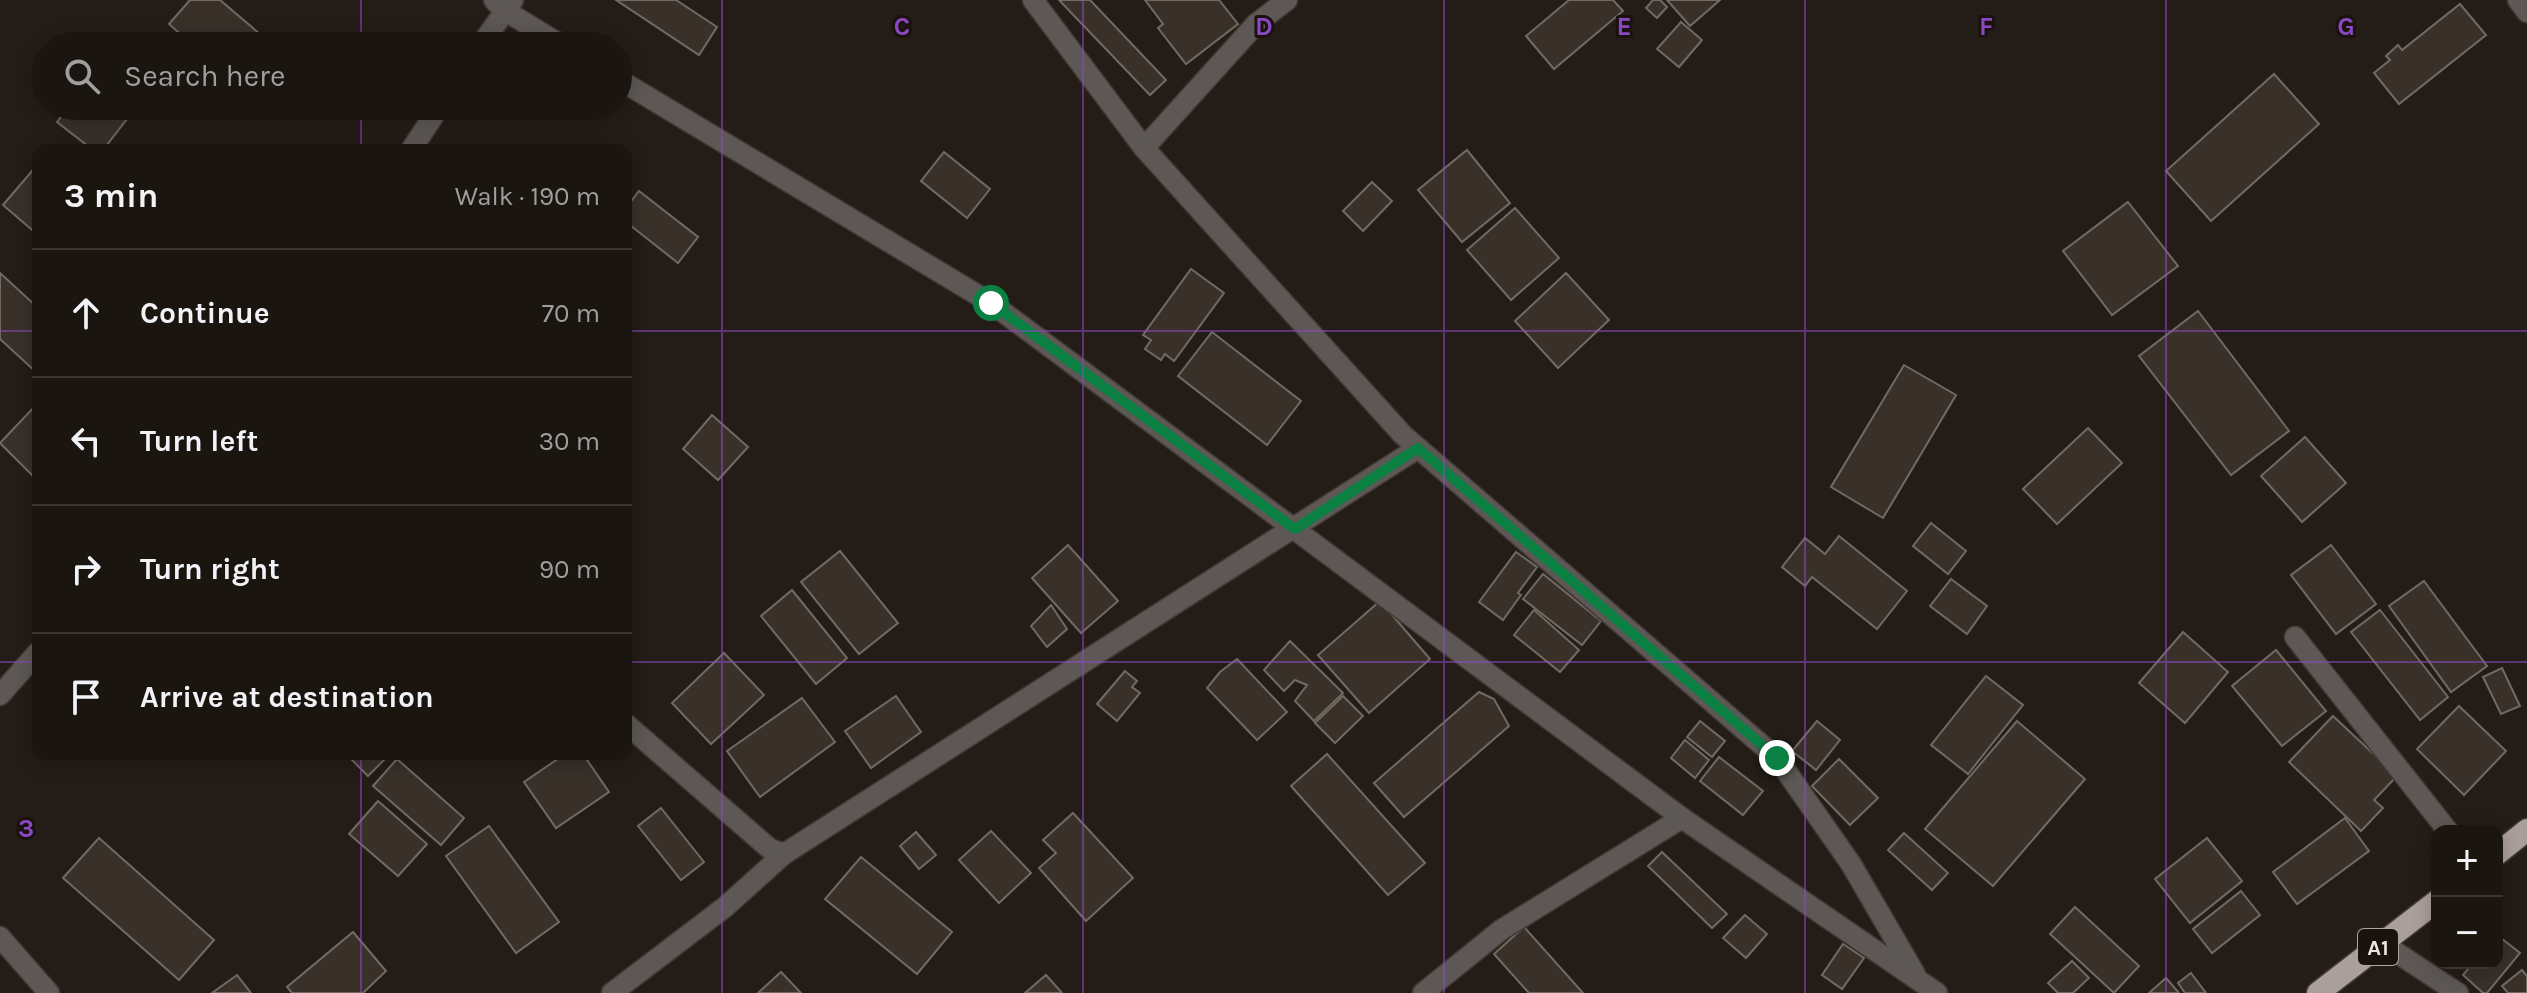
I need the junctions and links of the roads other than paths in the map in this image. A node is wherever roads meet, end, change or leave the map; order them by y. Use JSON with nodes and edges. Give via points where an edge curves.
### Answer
{"nodes":[{"id":1,"x":1033,"y":0,"type":"edge"},
{"id":2,"x":1287,"y":0,"type":"edge"},
{"id":3,"x":2518,"y":0,"type":"edge"},
{"id":4,"x":503,"y":3,"type":"edge"},
{"id":5,"x":2527,"y":12,"type":"edge"},
{"id":6,"x":487,"y":32,"type":"edge"},
{"id":7,"x":543,"y":32,"type":"edge"},
{"id":8,"x":632,"y":87,"type":"edge"},
{"id":9,"x":431,"y":120,"type":"edge"},
{"id":10,"x":415,"y":144,"type":"edge"},
{"id":11,"x":1144,"y":148,"type":"junction"},
{"id":12,"x":1418,"y":448,"type":"junction"},
{"id":13,"x":1295,"y":529,"type":"junction"},
{"id":14,"x":2295,"y":637,"type":"dead end"},
{"id":15,"x":32,"y":659,"type":"edge"},
{"id":16,"x":0,"y":695,"type":"edge"},
{"id":17,"x":632,"y":729,"type":"edge"},
{"id":18,"x":1682,"y":818,"type":"junction"},
{"id":19,"x":2443,"y":825,"type":"edge"},
{"id":20,"x":2527,"y":830,"type":"edge"},
{"id":21,"x":2503,"y":849,"type":"edge"},
{"id":22,"x":784,"y":854,"type":"junction"},
{"id":23,"x":2431,"y":906,"type":"edge"},
{"id":24,"x":0,"y":937,"type":"edge"},
{"id":25,"x":2382,"y":943,"type":"junction"},
{"id":26,"x":1919,"y":981,"type":"junction"},
{"id":27,"x":49,"y":993,"type":"edge"},
{"id":28,"x":612,"y":993,"type":"edge"},
{"id":29,"x":1423,"y":993,"type":"edge"},
{"id":30,"x":1937,"y":993,"type":"edge"},
{"id":31,"x":2318,"y":993,"type":"edge"},
{"id":32,"x":2458,"y":993,"type":"edge"}],
"edges":[{"from":1,"to":11,"type":"street"},
{"from":2,"to":11,"type":"street","via":[[1256,24]]},
{"from":3,"to":5,"type":"street"},
{"from":4,"to":6,"type":"street"},
{"from":4,"to":7,"type":"street"},
{"from":8,"to":13,"type":"street","via":[[991,303]]},
{"from":9,"to":10,"type":"street"},
{"from":11,"to":12,"type":"street"},
{"from":12,"to":13,"type":"street"},
{"from":12,"to":26,"type":"street","via":[[1777,758],[1851,864]]},
{"from":13,"to":18,"type":"street"},
{"from":13,"to":22,"type":"street"},
{"from":14,"to":19,"type":"street"},
{"from":15,"to":16,"type":"street"},
{"from":17,"to":22,"type":"street","via":[[770,849]]},
{"from":18,"to":26,"type":"street"},
{"from":18,"to":29,"type":"street","via":[[1501,930]]},
{"from":20,"to":21,"type":"highway"},
{"from":22,"to":28,"type":"street","via":[[725,907]]},
{"from":23,"to":25,"type":"highway","number":"A1"},
{"from":24,"to":27,"type":"street"},
{"from":25,"to":31,"type":"highway","number":"A1"},
{"from":25,"to":32,"type":"street"},
{"from":26,"to":30,"type":"street"}]}
